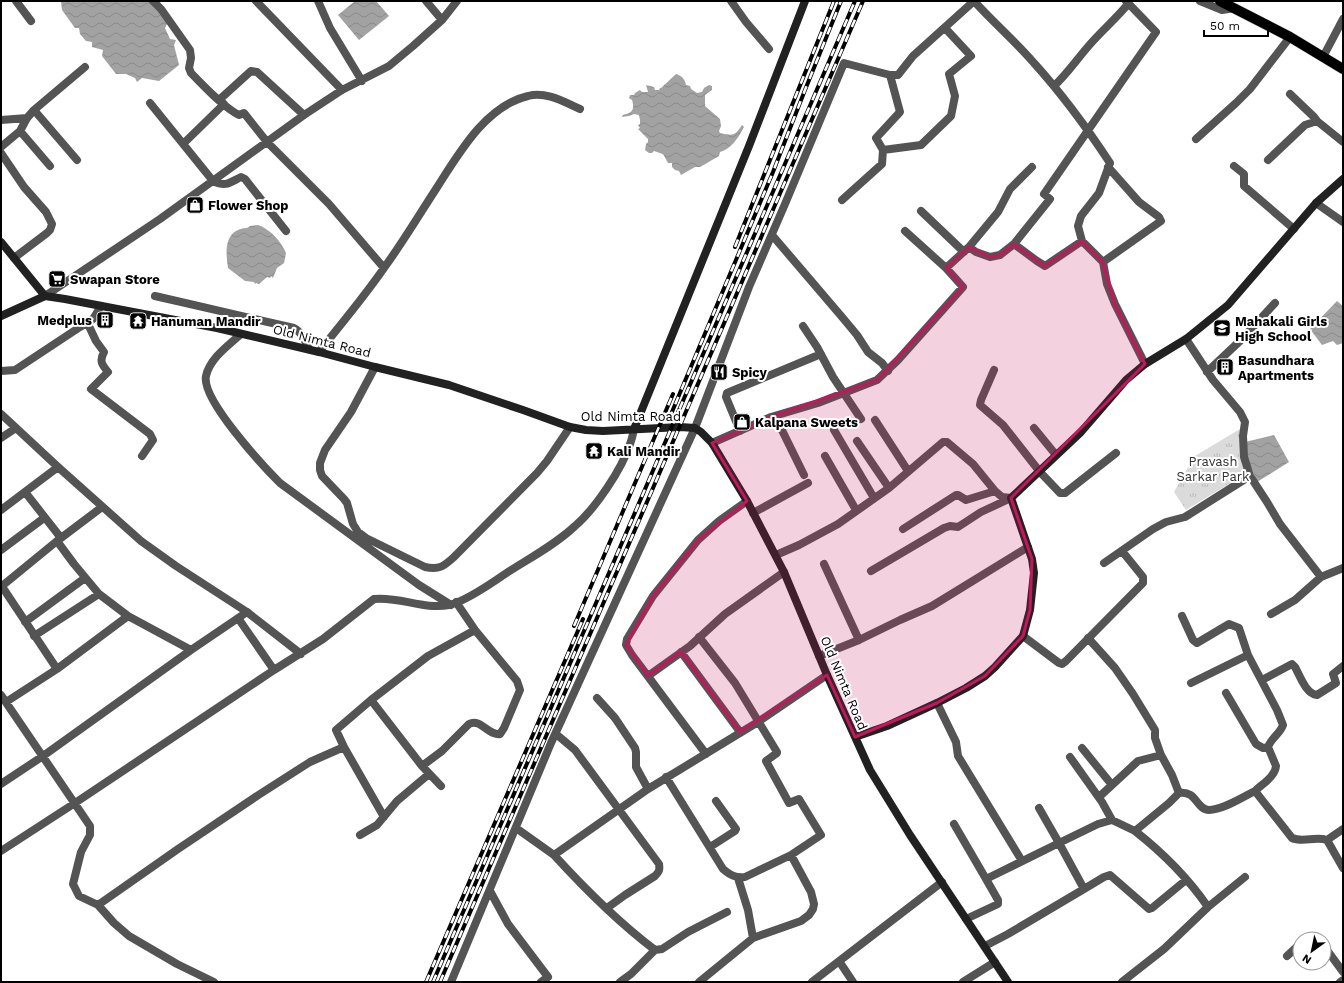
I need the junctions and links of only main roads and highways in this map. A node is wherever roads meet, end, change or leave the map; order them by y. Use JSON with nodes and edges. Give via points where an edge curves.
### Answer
{"nodes":[{"id":1,"x":1220,"y":1,"type":"edge"},
{"id":2,"x":1233,"y":5,"type":"edge"},
{"id":3,"x":1343,"y":69,"type":"edge"}],
"edges":[{"from":1,"to":2,"type":"main road"},
{"from":2,"to":3,"type":"main road"}]}
